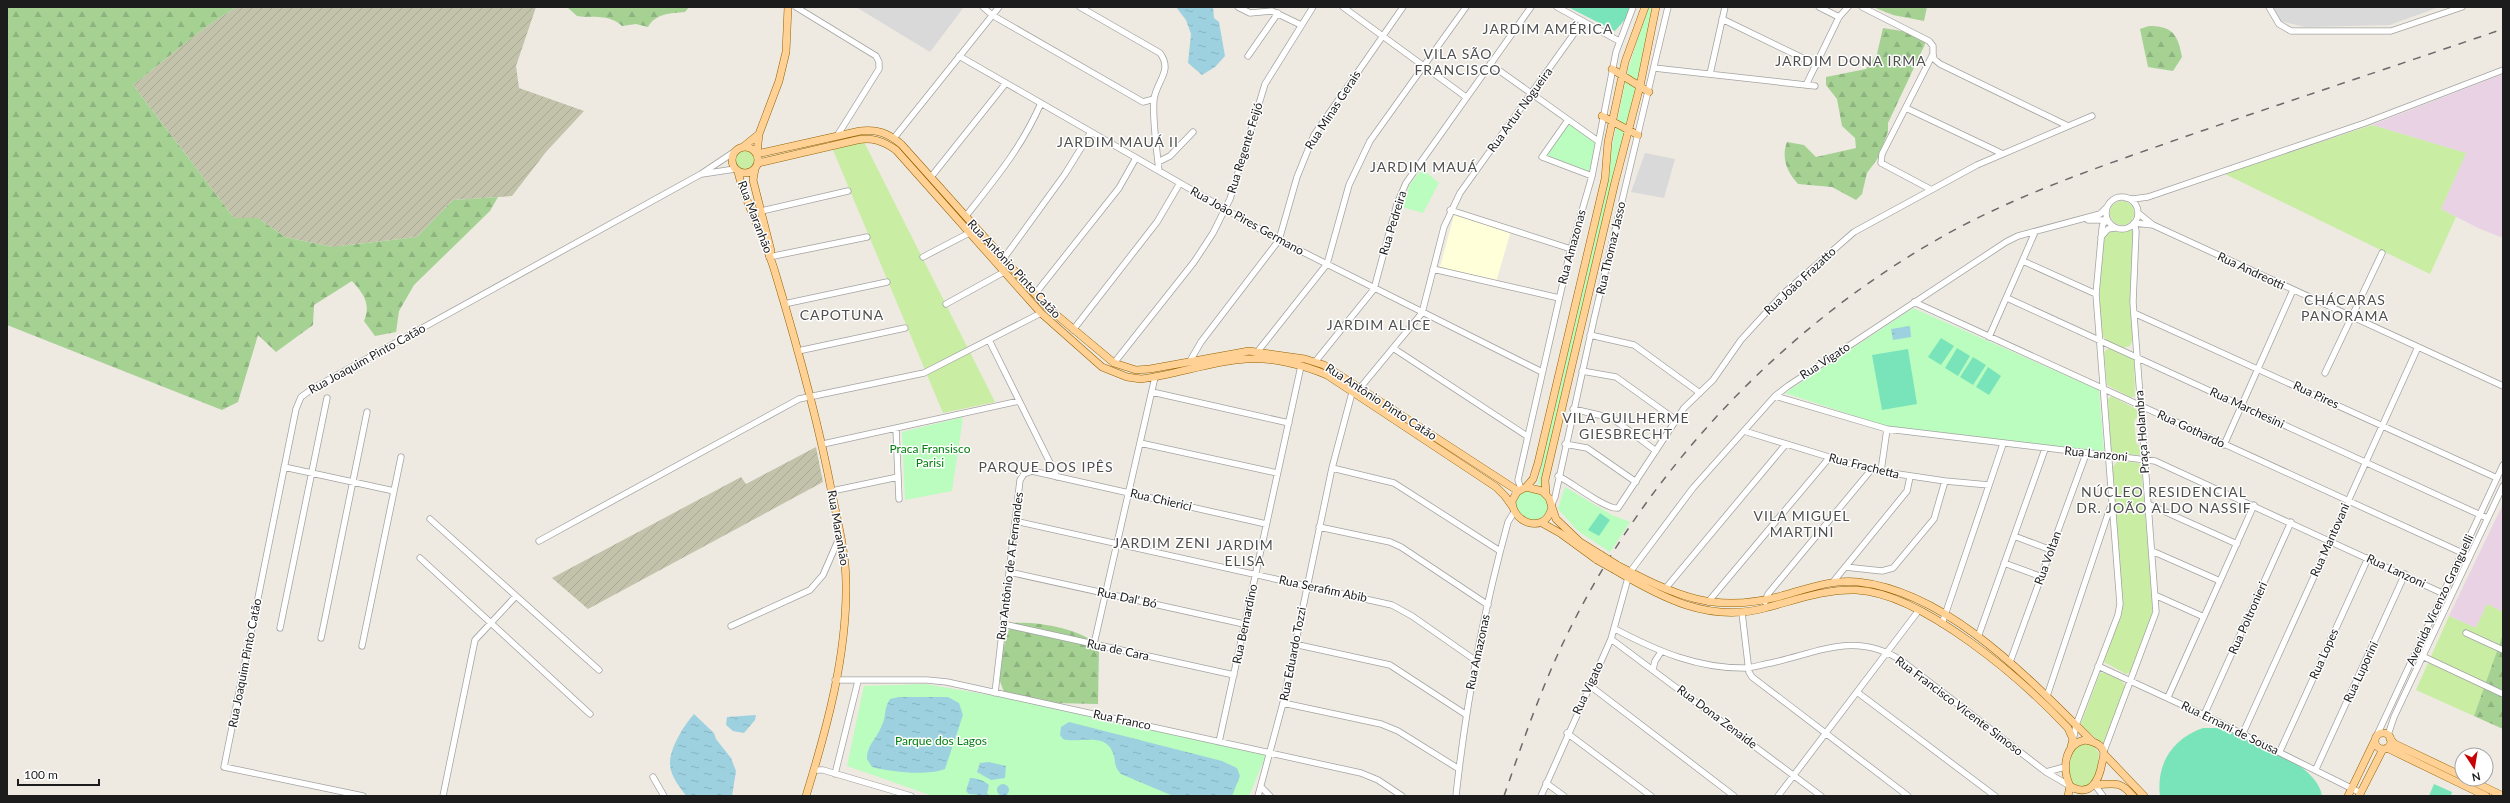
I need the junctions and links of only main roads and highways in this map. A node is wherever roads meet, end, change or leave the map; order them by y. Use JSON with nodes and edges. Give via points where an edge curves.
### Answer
{"nodes":[{"id":1,"x":788,"y":7,"type":"edge"},
{"id":2,"x":1645,"y":7,"type":"edge"},
{"id":3,"x":1656,"y":7,"type":"edge"},
{"id":4,"x":1612,"y":69,"type":"road end"},
{"id":5,"x":1623,"y":76,"type":"junction"},
{"id":6,"x":1640,"y":86,"type":"junction"},
{"id":7,"x":1649,"y":92,"type":"road end"},
{"id":8,"x":1602,"y":116,"type":"road end"},
{"id":9,"x":1613,"y":122,"type":"junction"},
{"id":10,"x":1630,"y":131,"type":"junction"},
{"id":11,"x":759,"y":134,"type":"junction"},
{"id":12,"x":1638,"y":135,"type":"road end"},
{"id":13,"x":743,"y":147,"type":"junction"},
{"id":14,"x":757,"y":154,"type":"junction"},
{"id":15,"x":756,"y":166,"type":"junction"},
{"id":16,"x":736,"y":171,"type":"junction"},
{"id":17,"x":919,"y":177,"type":"junction"},
{"id":18,"x":931,"y":177,"type":"junction"},
{"id":19,"x":1004,"y":258,"type":"junction"},
{"id":20,"x":772,"y":259,"type":"junction"},
{"id":21,"x":997,"y":264,"type":"junction"},
{"id":22,"x":1057,"y":327,"type":"junction"},
{"id":23,"x":1073,"y":330,"type":"junction"},
{"id":24,"x":1190,"y":361,"type":"junction"},
{"id":25,"x":1189,"y":370,"type":"junction"},
{"id":26,"x":1522,"y":489,"type":"junction"},
{"id":27,"x":1547,"y":496,"type":"junction"},
{"id":28,"x":1551,"y":508,"type":"junction"},
{"id":29,"x":1513,"y":509,"type":"junction"},
{"id":30,"x":1542,"y":523,"type":"junction"},
{"id":31,"x":1599,"y":557,"type":"junction"},
{"id":32,"x":1629,"y":575,"type":"junction"},
{"id":33,"x":2389,"y":737,"type":"junction"},
{"id":34,"x":2092,"y":741,"type":"junction"},
{"id":35,"x":2374,"y":742,"type":"junction"},
{"id":36,"x":2072,"y":744,"type":"junction"},
{"id":37,"x":2385,"y":748,"type":"junction"},
{"id":38,"x":2104,"y":753,"type":"junction"},
{"id":39,"x":2454,"y":772,"type":"edge"},
{"id":40,"x":2095,"y":785,"type":"junction"},
{"id":41,"x":2070,"y":786,"type":"junction"},
{"id":42,"x":2484,"y":787,"type":"edge"},
{"id":43,"x":2086,"y":793,"type":"edge"},
{"id":44,"x":2360,"y":794,"type":"edge"},
{"id":45,"x":806,"y":796,"type":"edge"},
{"id":46,"x":2068,"y":796,"type":"edge"},
{"id":47,"x":2133,"y":796,"type":"edge"},
{"id":48,"x":2144,"y":796,"type":"edge"},
{"id":49,"x":2348,"y":796,"type":"edge"},
{"id":50,"x":2486,"y":796,"type":"edge"},
{"id":51,"x":2503,"y":796,"type":"edge"}],
"edges":[{"from":1,"to":11,"type":"main road","name":"Rua Maranhão","via":[[786,52],[779,81]]},
{"from":2,"to":5,"type":"main road"},
{"from":3,"to":6,"type":"main road"},
{"from":4,"to":5,"type":"main road"},
{"from":5,"to":6,"type":"main road"},
{"from":5,"to":9,"type":"main road"},
{"from":6,"to":7,"type":"main road"},
{"from":6,"to":10,"type":"main road"},
{"from":8,"to":9,"type":"main road"},
{"from":9,"to":10,"type":"main road"},
{"from":9,"to":26,"type":"main road","via":[[1608,142],[1605,179],[1538,463],[1533,479]]},
{"from":10,"to":12,"type":"main road"},
{"from":10,"to":27,"type":"main road","via":[[1615,182],[1545,480]]},
{"from":11,"to":13,"type":"main road"},
{"from":11,"to":14,"type":"main road","name":"Rua Maranhão"},
{"from":13,"to":14,"type":"main road","via":[[748,147]]},
{"from":13,"to":16,"type":"main road","name":"Rua Maranhão","via":[[734,152],[731,161]]},
{"from":14,"to":15,"type":"main road","name":"Rua Maranhão"},
{"from":14,"to":18,"type":"main road","name":"Rua Antônio Pinto Catão","via":[[873,130],[894,138]]},
{"from":15,"to":16,"type":"main road","name":"Rua Maranhão","via":[[746,174]]},
{"from":15,"to":17,"type":"main road","name":"Rua Antônio Pinto Catão","via":[[868,138],[886,143],[896,150]]},
{"from":15,"to":20,"type":"main road","name":"Rua Maranhão","via":[[753,180]]},
{"from":16,"to":20,"type":"main road","name":"Rua Maranhão"},
{"from":17,"to":18,"type":"main road","via":[[925,180]]},
{"from":17,"to":21,"type":"main road","name":"Rua Antônio Pinto Catão"},
{"from":18,"to":19,"type":"main road","name":"Rua Antônio Pinto Catão"},
{"from":19,"to":21,"type":"main road"},
{"from":19,"to":23,"type":"main road","name":"Rua Antônio Pinto Catão","via":[[1035,294]]},
{"from":20,"to":45,"type":"main road","name":"Rua Maranhão","via":[[823,444],[846,582],[846,610],[835,680]]},
{"from":21,"to":22,"type":"main road","name":"Rua Antônio Pinto Catão"},
{"from":22,"to":23,"type":"main road","via":[[1068,332]]},
{"from":22,"to":25,"type":"main road","name":"Rua Antônio Pinto Catão","via":[[1102,367],[1127,377],[1155,377]]},
{"from":23,"to":24,"type":"main road","name":"Rua Antônio Pinto Catão","via":[[1114,363],[1136,370]]},
{"from":24,"to":25,"type":"main road"},
{"from":24,"to":26,"type":"main road","name":"Rua Antônio Pinto Catão","via":[[1258,351],[1324,365]]},
{"from":25,"to":29,"type":"main road","name":"Rua Antônio Pinto Catão","via":[[1247,359],[1301,366],[1327,375],[1496,488],[1506,496]]},
{"from":26,"to":27,"type":"main road","via":[[1536,487]]},
{"from":26,"to":29,"type":"main road","via":[[1514,496]]},
{"from":27,"to":28,"type":"main road"},
{"from":28,"to":30,"type":"main road"},
{"from":28,"to":31,"type":"main road","via":[[1564,528]]},
{"from":29,"to":30,"type":"main road","via":[[1520,519]]},
{"from":30,"to":31,"type":"main road"},
{"from":31,"to":32,"type":"main road","bridge":true},
{"from":32,"to":34,"type":"main road","via":[[1694,600],[1708,602],[1747,603],[1766,600],[1833,582],[1857,582],[1896,591],[1920,600],[1978,637],[2010,662]]},
{"from":32,"to":36,"type":"main road","via":[[1674,603],[1697,610],[1742,613],[1815,594],[1858,590],[1902,601],[1942,624],[2010,673],[2064,724]]},
{"from":33,"to":35,"type":"main road","name":"Avenida Vicenzo Granguelli","via":[[2382,733],[2377,735]]},
{"from":33,"to":37,"type":"main road","name":"Avenida Vicenzo Granguelli"},
{"from":33,"to":39,"type":"main road","via":[[2396,744]]},
{"from":34,"to":36,"type":"main road"},
{"from":34,"to":38,"type":"main road"},
{"from":35,"to":37,"type":"main road","via":[[2378,748]]},
{"from":35,"to":49,"type":"main road","name":"Avenida Vicenzo Granguelli"},
{"from":36,"to":41,"type":"main road","via":[[2065,767]]},
{"from":37,"to":44,"type":"main road","name":"Avenida Vicenzo Granguelli"},
{"from":37,"to":50,"type":"main road"},
{"from":38,"to":40,"type":"main road","via":[[2100,777]]},
{"from":38,"to":48,"type":"main road"},
{"from":40,"to":43,"type":"main road"},
{"from":40,"to":47,"type":"main road","via":[[2116,783],[2126,787]]},
{"from":41,"to":43,"type":"main road"},
{"from":41,"to":46,"type":"main road"},
{"from":42,"to":51,"type":"main road"}]}
